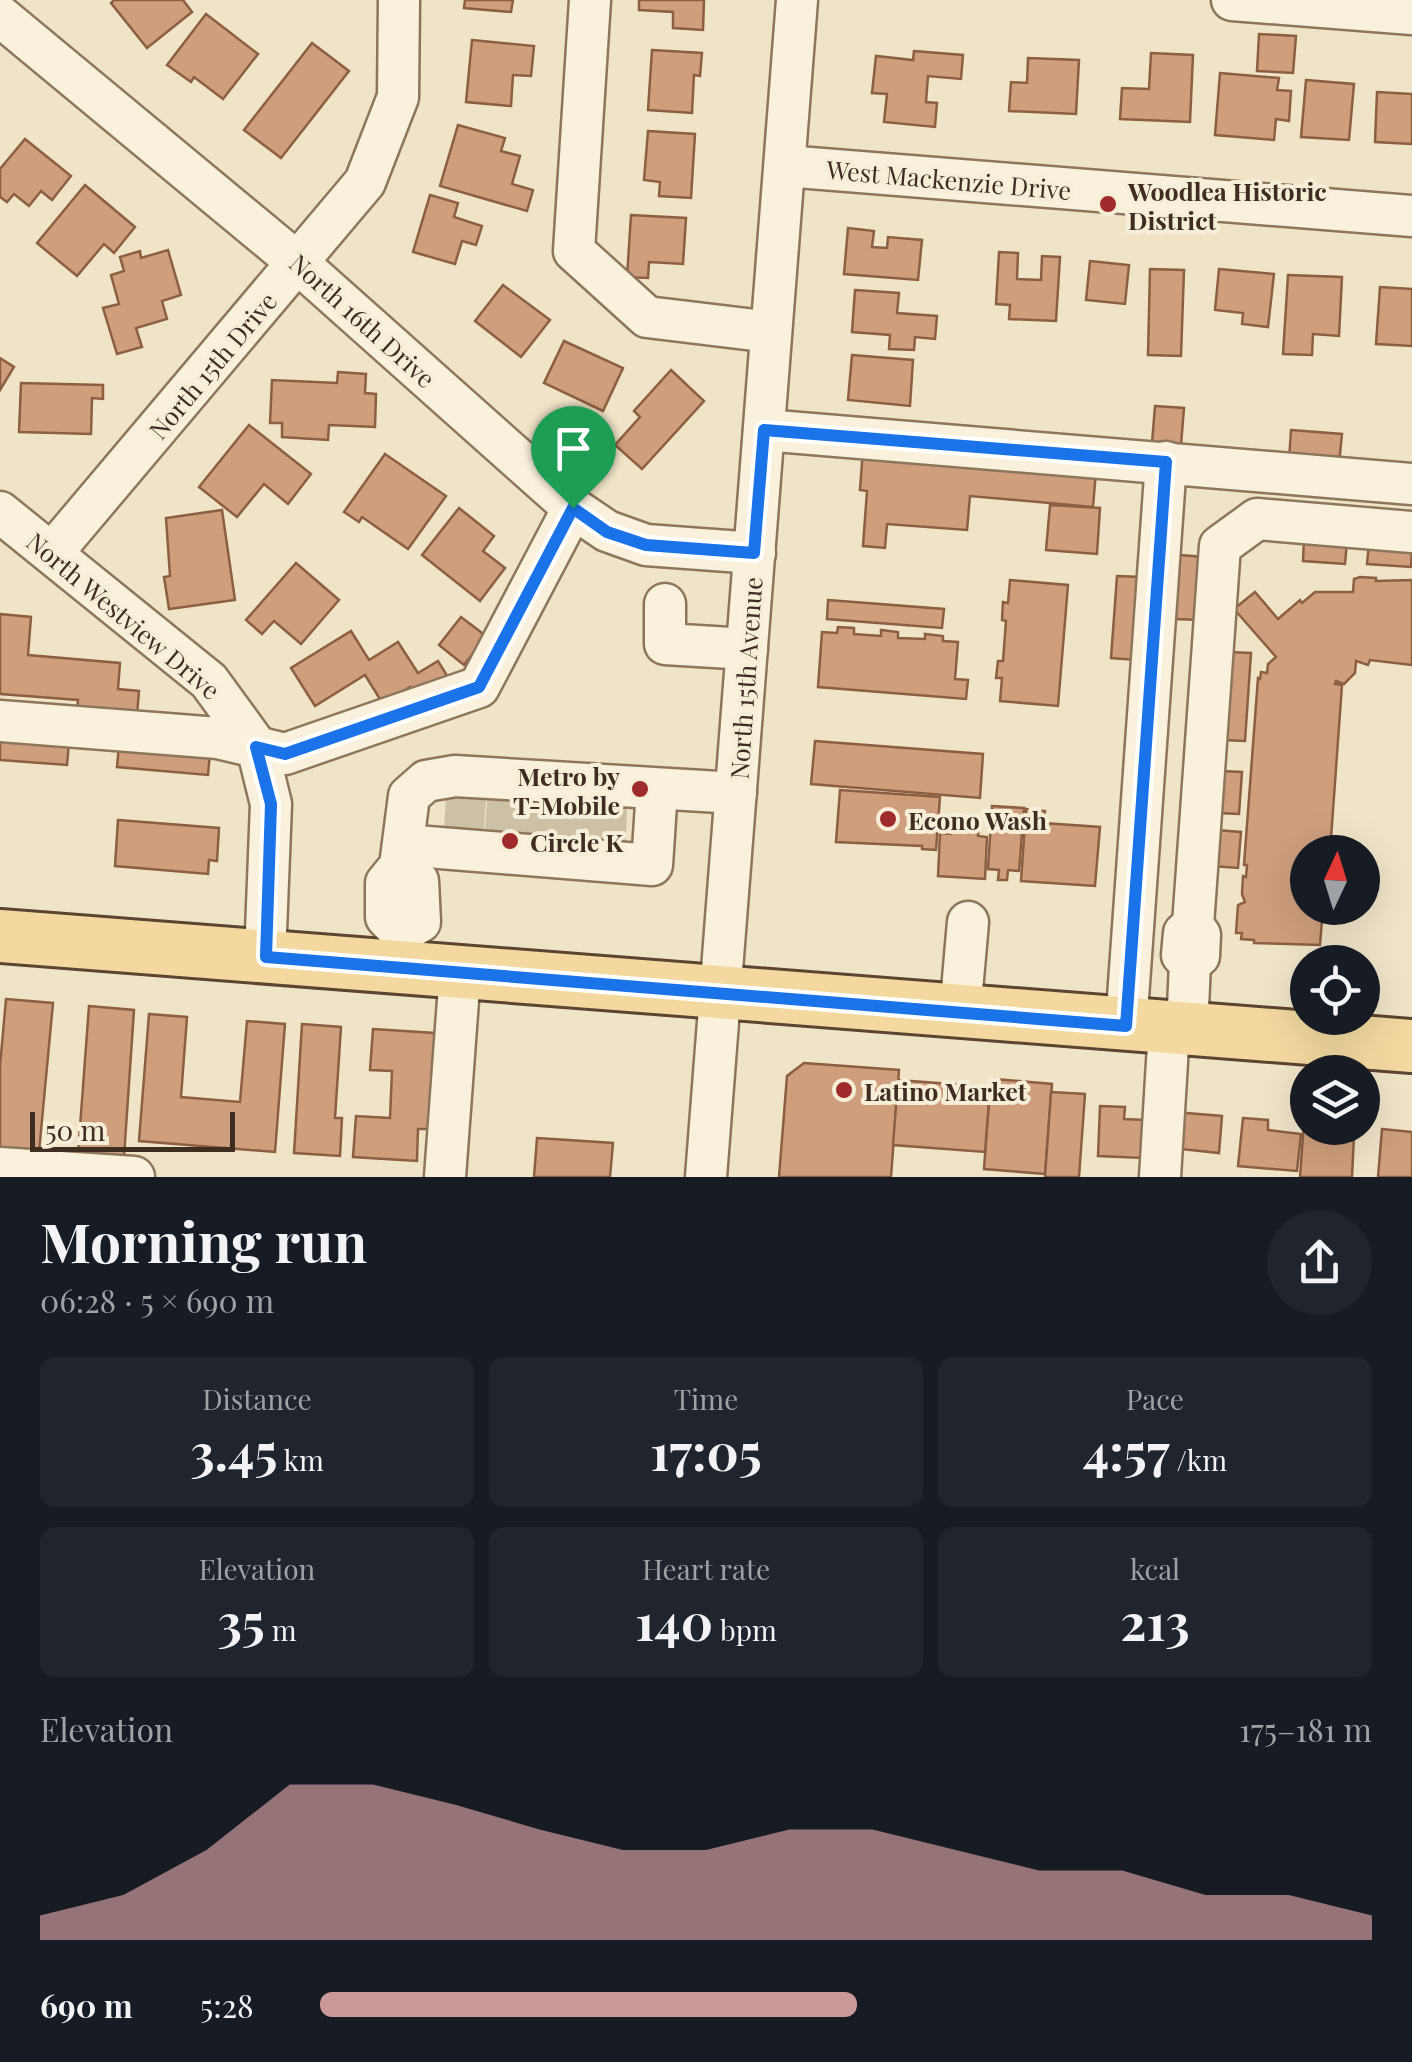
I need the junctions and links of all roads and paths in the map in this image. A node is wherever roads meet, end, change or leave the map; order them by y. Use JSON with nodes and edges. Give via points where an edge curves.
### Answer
{"nodes":[{"id":1,"x":399,"y":0,"type":"edge"},
{"id":2,"x":590,"y":0,"type":"edge"},
{"id":3,"x":797,"y":0,"type":"edge"},
{"id":4,"x":1232,"y":0,"type":"edge"},
{"id":5,"x":1412,"y":14,"type":"edge"},
{"id":6,"x":0,"y":16,"type":"edge"},
{"id":7,"x":785,"y":166,"type":"junction"},
{"id":8,"x":1412,"y":216,"type":"edge"},
{"id":9,"x":298,"y":262,"type":"junction"},
{"id":10,"x":771,"y":332,"type":"junction"},
{"id":11,"x":764,"y":430,"type":"junction"},
{"id":12,"x":1166,"y":462,"type":"junction"},
{"id":13,"x":1412,"y":484,"type":"edge"},
{"id":14,"x":573,"y":508,"type":"junction"},
{"id":15,"x":0,"y":512,"type":"edge"},
{"id":16,"x":1412,"y":532,"type":"edge"},
{"id":17,"x":52,"y":552,"type":"junction"},
{"id":18,"x":754,"y":553,"type":"junction"},
{"id":19,"x":665,"y":604,"type":"dead end"},
{"id":20,"x":747,"y":649,"type":"junction"},
{"id":21,"x":0,"y":721,"type":"edge"},
{"id":22,"x":256,"y":747,"type":"junction"},
{"id":23,"x":657,"y":788,"type":"junction"},
{"id":24,"x":736,"y":793,"type":"junction"},
{"id":25,"x":465,"y":813,"type":"junction"},
{"id":26,"x":556,"y":820,"type":"junction"},
{"id":27,"x":401,"y":856,"type":"junction"},
{"id":28,"x":968,"y":922,"type":"dead end"},
{"id":29,"x":0,"y":936,"type":"edge"},
{"id":30,"x":400,"y":950,"type":"junction"},
{"id":31,"x":266,"y":957,"type":"junction"},
{"id":32,"x":460,"y":973,"type":"junction"},
{"id":33,"x":720,"y":994,"type":"junction"},
{"id":34,"x":960,"y":1013,"type":"junction"},
{"id":35,"x":1161,"y":1028,"type":"junction"},
{"id":36,"x":1412,"y":1046,"type":"edge"},
{"id":37,"x":0,"y":1168,"type":"edge"},
{"id":38,"x":134,"y":1177,"type":"edge"},
{"id":39,"x":445,"y":1177,"type":"edge"},
{"id":40,"x":706,"y":1177,"type":"edge"},
{"id":41,"x":1160,"y":1177,"type":"edge"}],
"edges":[{"from":1,"to":9,"type":"street","name":"North 15th Drive","via":[[398,96],[382,140],[365,182]]},
{"from":2,"to":10,"type":"street","via":[[574,251],[647,317]]},
{"from":3,"to":7,"type":"street","name":"North 15th Avenue"},
{"from":4,"to":5,"type":"street"},
{"from":6,"to":9,"type":"street","name":"North 16th Drive"},
{"from":7,"to":8,"type":"street","name":"West Mackenzie Drive"},
{"from":7,"to":10,"type":"street","name":"North 15th Avenue"},
{"from":9,"to":14,"type":"street","name":"North 16th Drive"},
{"from":9,"to":17,"type":"street","name":"North 15th Drive"},
{"from":10,"to":11,"type":"street","name":"North 15th Avenue"},
{"from":11,"to":12,"type":"street"},
{"from":11,"to":18,"type":"street","name":"North 15th Avenue"},
{"from":12,"to":13,"type":"street"},
{"from":12,"to":35,"type":"street"},
{"from":14,"to":18,"type":"street","name":"North 16th Drive","via":[[607,532],[646,545]]},
{"from":14,"to":22,"type":"street","via":[[479,687],[285,754]]},
{"from":15,"to":17,"type":"street","name":"North Westview Drive"},
{"from":16,"to":35,"type":"street","via":[[1257,519],[1220,546],[1192,944]]},
{"from":17,"to":22,"type":"street","name":"North Westview Drive","via":[[210,681]]},
{"from":18,"to":20,"type":"street","name":"North 15th Avenue"},
{"from":19,"to":20,"type":"street","via":[[665,644]]},
{"from":20,"to":24,"type":"street","name":"North 15th Avenue"},
{"from":21,"to":22,"type":"street","via":[[218,738]]},
{"from":22,"to":31,"type":"street","name":"North Westview Drive","via":[[271,804]]},
{"from":23,"to":24,"type":"street"},
{"from":23,"to":26,"type":"street"},
{"from":23,"to":26,"type":"street","via":[[652,866]]},
{"from":24,"to":33,"type":"street","name":"North 15th Avenue"},
{"from":25,"to":26,"type":"street"},
{"from":25,"to":26,"type":"street"},
{"from":25,"to":27,"type":"street"},
{"from":25,"to":27,"type":"street","via":[[426,780],[409,796]]},
{"from":27,"to":30,"type":"street","via":[[418,881],[420,922]]},
{"from":28,"to":34,"type":"street"},
{"from":29,"to":31,"type":"main road"},
{"from":30,"to":31,"type":"main road"},
{"from":30,"to":32,"type":"main road"},
{"from":32,"to":33,"type":"main road"},
{"from":32,"to":39,"type":"street"},
{"from":33,"to":34,"type":"main road"},
{"from":33,"to":40,"type":"street","name":"North 15th Avenue"},
{"from":34,"to":35,"type":"main road"},
{"from":35,"to":36,"type":"main road"},
{"from":35,"to":41,"type":"street"},
{"from":37,"to":38,"type":"street"}]}
